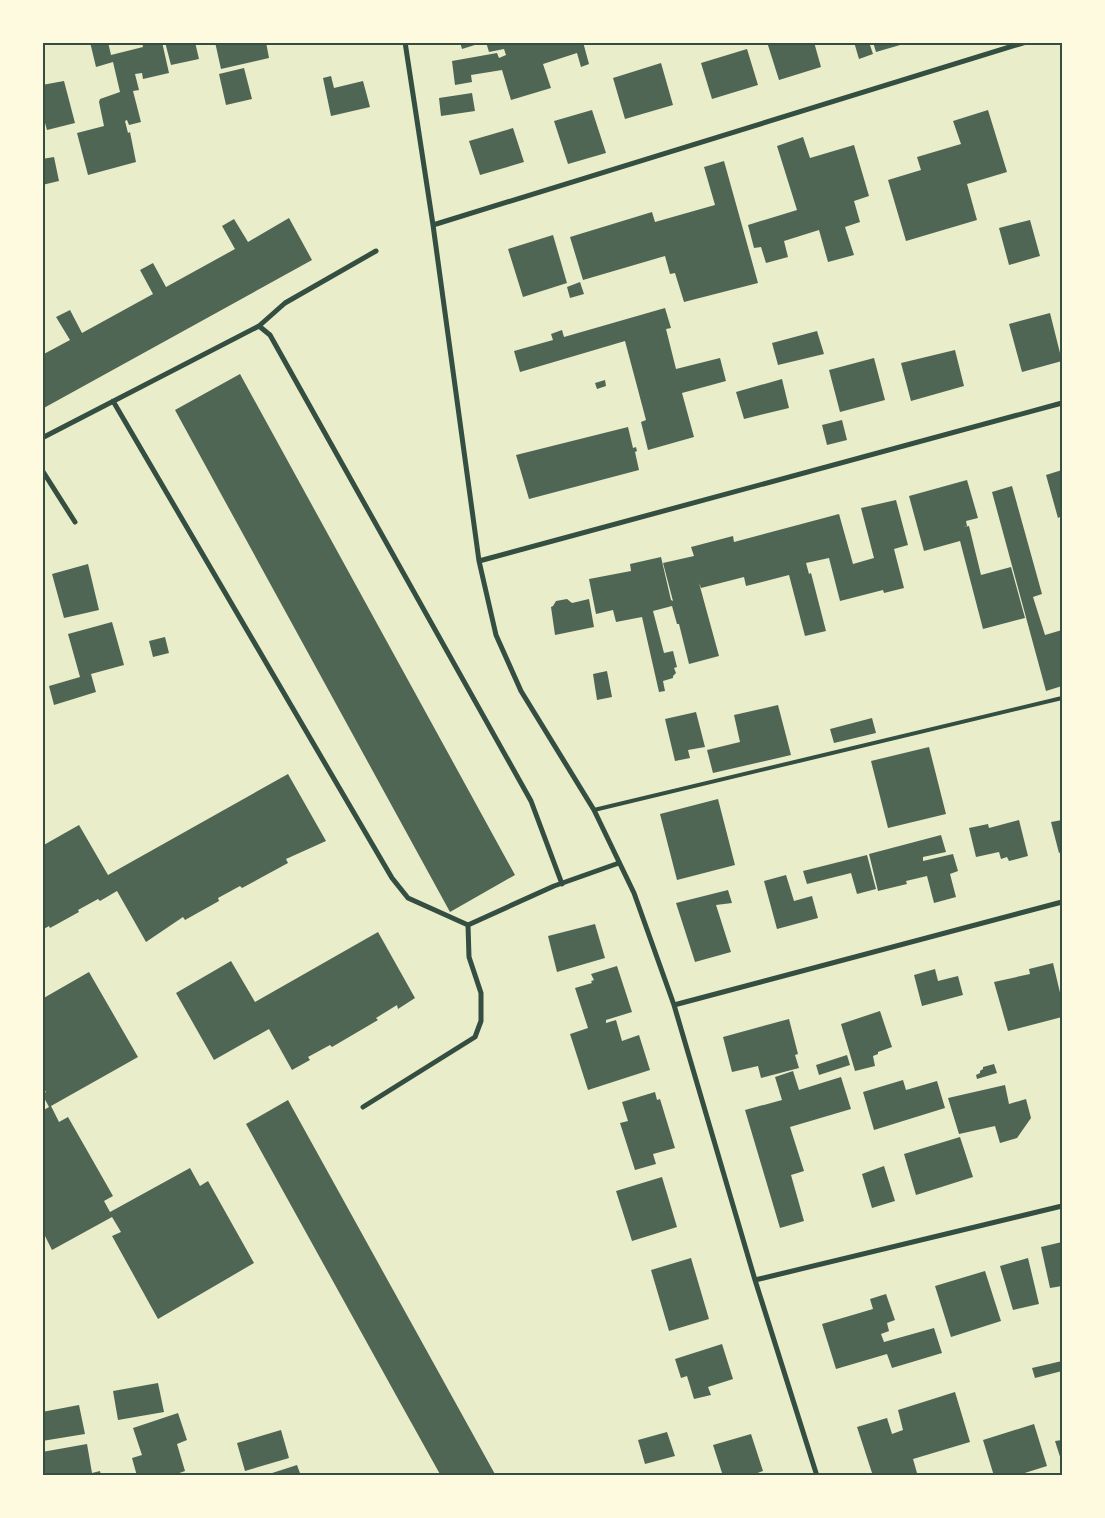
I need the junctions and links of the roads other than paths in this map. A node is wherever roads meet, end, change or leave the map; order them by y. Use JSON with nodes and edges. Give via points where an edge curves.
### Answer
{"nodes":[{"id":1,"x":405,"y":42,"type":"edge"},
{"id":2,"x":1026,"y":42,"type":"edge"},
{"id":3,"x":433,"y":225,"type":"junction"},
{"id":4,"x":376,"y":251,"type":"dead end"},
{"id":5,"x":259,"y":326,"type":"junction"},
{"id":6,"x":113,"y":401,"type":"junction"},
{"id":7,"x":1062,"y":403,"type":"edge"},
{"id":8,"x":42,"y":438,"type":"edge"},
{"id":9,"x":42,"y":470,"type":"edge"},
{"id":10,"x":74,"y":522,"type":"dead end"},
{"id":11,"x":479,"y":561,"type":"junction"},
{"id":12,"x":1062,"y":698,"type":"edge"},
{"id":13,"x":594,"y":810,"type":"junction"},
{"id":14,"x":620,"y":863,"type":"junction"},
{"id":15,"x":562,"y":884,"type":"junction"},
{"id":16,"x":1062,"y":902,"type":"edge"},
{"id":17,"x":468,"y":925,"type":"junction"},
{"id":18,"x":674,"y":1005,"type":"junction"},
{"id":19,"x":363,"y":1107,"type":"dead end"},
{"id":20,"x":1062,"y":1206,"type":"edge"},
{"id":21,"x":754,"y":1280,"type":"junction"},
{"id":22,"x":817,"y":1476,"type":"edge"}],
"edges":[{"from":1,"to":3,"type":"street"},
{"from":2,"to":3,"type":"street"},
{"from":3,"to":11,"type":"street"},
{"from":4,"to":5,"type":"street","via":[[285,302]]},
{"from":5,"to":6,"type":"street"},
{"from":5,"to":15,"type":"street","via":[[270,335],[531,801]]},
{"from":6,"to":8,"type":"street"},
{"from":6,"to":17,"type":"street","via":[[392,878],[408,898]]},
{"from":7,"to":11,"type":"street"},
{"from":9,"to":10,"type":"street"},
{"from":11,"to":13,"type":"street","via":[[496,634],[521,691]]},
{"from":12,"to":13,"type":"lane"},
{"from":13,"to":14,"type":"street"},
{"from":14,"to":15,"type":"street"},
{"from":14,"to":18,"type":"street"},
{"from":15,"to":17,"type":"street"},
{"from":16,"to":18,"type":"street"},
{"from":17,"to":19,"type":"street","via":[[469,957],[481,993],[481,1021],[475,1037]]},
{"from":18,"to":21,"type":"street"},
{"from":20,"to":21,"type":"street"},
{"from":21,"to":22,"type":"street"}]}
